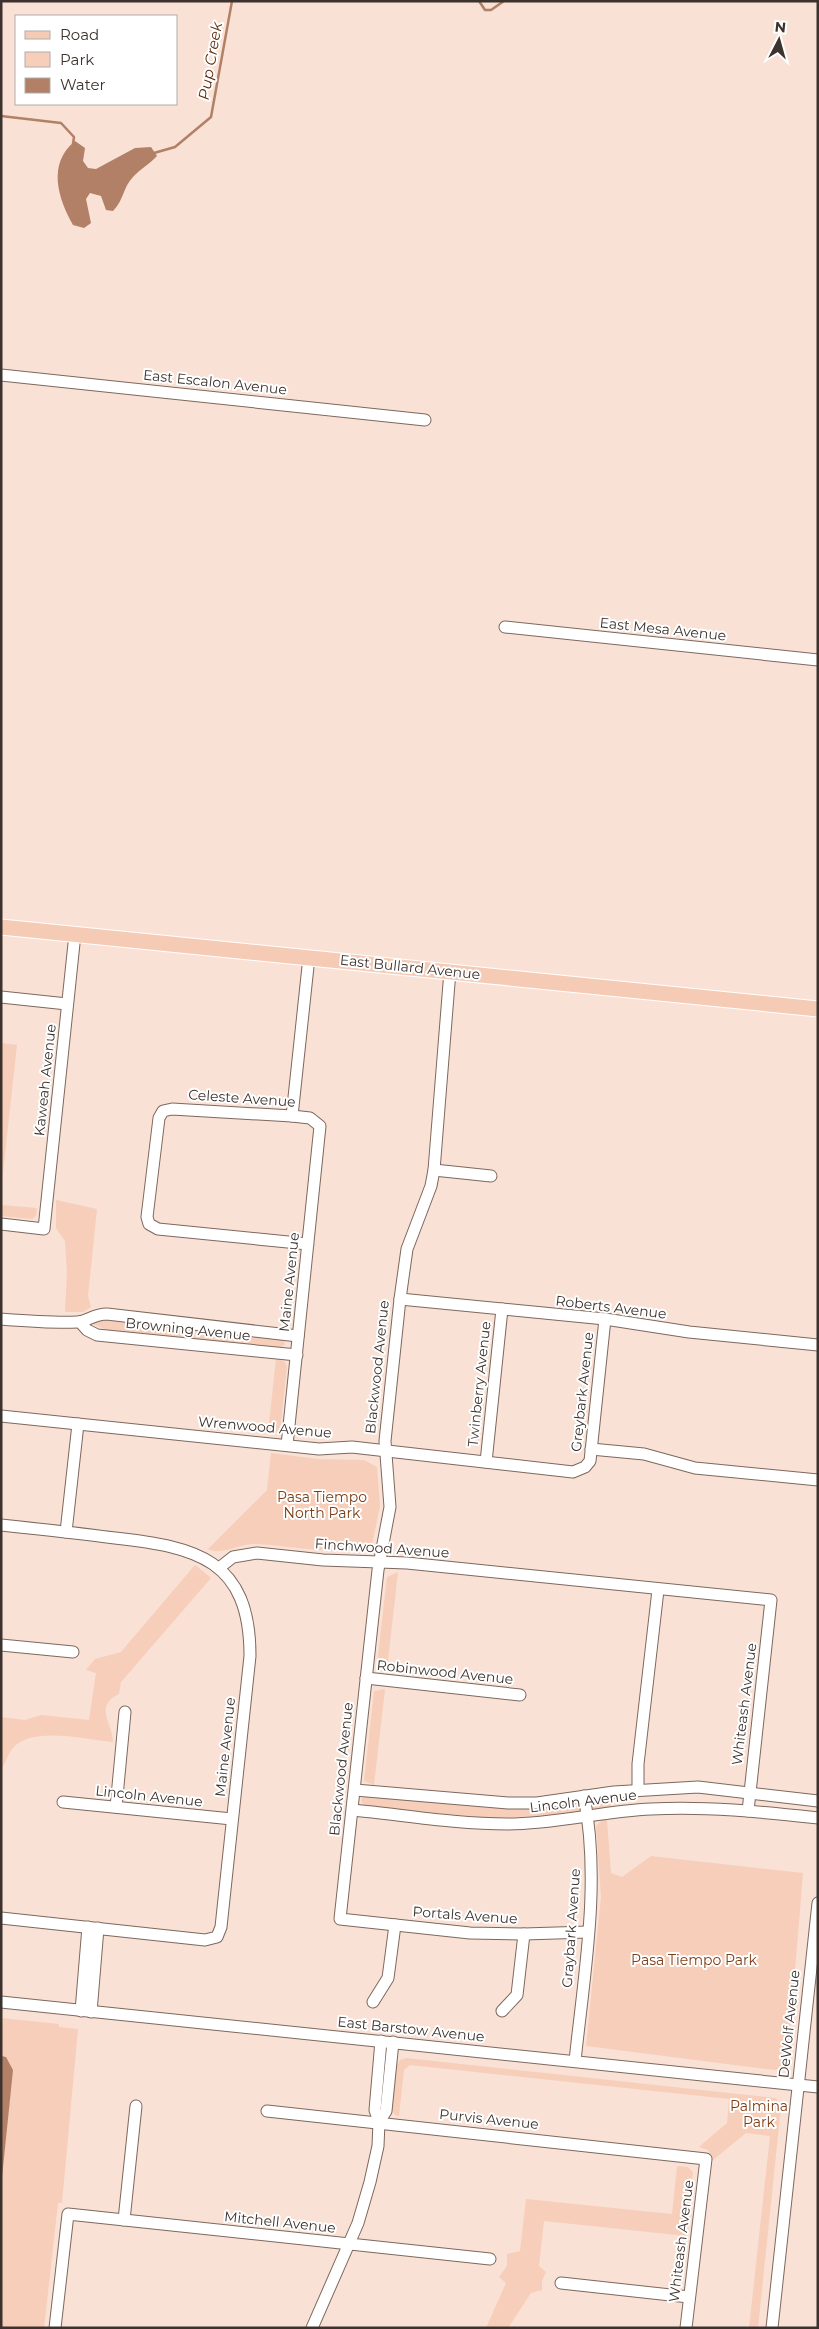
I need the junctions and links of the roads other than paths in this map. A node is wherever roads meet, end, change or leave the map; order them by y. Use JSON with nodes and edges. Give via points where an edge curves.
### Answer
{"nodes":[{"id":1,"x":1,"y":375,"type":"edge"},
{"id":2,"x":425,"y":420,"type":"dead end"},
{"id":3,"x":505,"y":627,"type":"dead end"},
{"id":4,"x":818,"y":660,"type":"edge"},
{"id":5,"x":1,"y":927,"type":"edge"},
{"id":6,"x":75,"y":934,"type":"junction"},
{"id":7,"x":309,"y":957,"type":"junction"},
{"id":8,"x":450,"y":971,"type":"junction"},
{"id":9,"x":1,"y":997,"type":"edge"},
{"id":10,"x":67,"y":1004,"type":"junction"},
{"id":11,"x":818,"y":1009,"type":"edge"},
{"id":12,"x":292,"y":1116,"type":"junction"},
{"id":13,"x":318,"y":1122,"type":"joint"},
{"id":14,"x":434,"y":1170,"type":"junction"},
{"id":15,"x":492,"y":1176,"type":"dead end"},
{"id":16,"x":1,"y":1224,"type":"edge"},
{"id":17,"x":308,"y":1244,"type":"junction"},
{"id":18,"x":400,"y":1299,"type":"junction"},
{"id":19,"x":502,"y":1309,"type":"junction"},
{"id":20,"x":1,"y":1319,"type":"edge"},
{"id":21,"x":605,"y":1319,"type":"junction"},
{"id":22,"x":80,"y":1322,"type":"junction"},
{"id":23,"x":298,"y":1336,"type":"junction"},
{"id":24,"x":818,"y":1344,"type":"edge"},
{"id":25,"x":297,"y":1356,"type":"junction"},
{"id":26,"x":1,"y":1416,"type":"edge"},
{"id":27,"x":78,"y":1424,"type":"junction"},
{"id":28,"x":287,"y":1445,"type":"junction"},
{"id":29,"x":591,"y":1449,"type":"junction"},
{"id":30,"x":385,"y":1451,"type":"junction"},
{"id":31,"x":486,"y":1462,"type":"junction"},
{"id":32,"x":585,"y":1467,"type":"joint"},
{"id":33,"x":818,"y":1480,"type":"edge"},
{"id":34,"x":1,"y":1526,"type":"edge"},
{"id":35,"x":66,"y":1532,"type":"junction"},
{"id":36,"x":379,"y":1561,"type":"junction"},
{"id":37,"x":219,"y":1568,"type":"junction"},
{"id":38,"x":658,"y":1590,"type":"junction"},
{"id":39,"x":771,"y":1600,"type":"joint"},
{"id":40,"x":1,"y":1645,"type":"edge"},
{"id":41,"x":72,"y":1652,"type":"dead end"},
{"id":42,"x":366,"y":1678,"type":"junction"},
{"id":43,"x":520,"y":1695,"type":"dead end"},
{"id":44,"x":125,"y":1712,"type":"dead end"},
{"id":45,"x":355,"y":1790,"type":"junction"},
{"id":46,"x":638,"y":1790,"type":"junction"},
{"id":47,"x":749,"y":1793,"type":"junction"},
{"id":48,"x":584,"y":1796,"type":"junction"},
{"id":49,"x":818,"y":1801,"type":"edge"},
{"id":50,"x":63,"y":1802,"type":"dead end"},
{"id":51,"x":116,"y":1807,"type":"junction"},
{"id":52,"x":353,"y":1810,"type":"junction"},
{"id":53,"x":748,"y":1811,"type":"junction"},
{"id":54,"x":587,"y":1816,"type":"junction"},
{"id":55,"x":818,"y":1818,"type":"edge"},
{"id":56,"x":232,"y":1819,"type":"junction"},
{"id":57,"x":818,"y":1903,"type":"edge"},
{"id":58,"x":1,"y":1918,"type":"edge"},
{"id":59,"x":340,"y":1919,"type":"joint"},
{"id":60,"x":395,"y":1925,"type":"junction"},
{"id":61,"x":93,"y":1928,"type":"junction"},
{"id":62,"x":588,"y":1932,"type":"junction"},
{"id":63,"x":524,"y":1934,"type":"junction"},
{"id":64,"x":1,"y":2002,"type":"edge"},
{"id":65,"x":373,"y":2002,"type":"dead end"},
{"id":66,"x":86,"y":2011,"type":"junction"},
{"id":67,"x":502,"y":2011,"type":"dead end"},
{"id":68,"x":381,"y":2041,"type":"junction"},
{"id":69,"x":393,"y":2042,"type":"junction"},
{"id":70,"x":575,"y":2061,"type":"junction"},
{"id":71,"x":798,"y":2084,"type":"junction"},
{"id":72,"x":818,"y":2087,"type":"edge"},
{"id":73,"x":136,"y":2106,"type":"dead end"},
{"id":74,"x":267,"y":2111,"type":"dead end"},
{"id":75,"x":380,"y":2122,"type":"junction"},
{"id":76,"x":706,"y":2159,"type":"joint"},
{"id":77,"x":124,"y":2220,"type":"junction"},
{"id":78,"x":348,"y":2244,"type":"junction"},
{"id":79,"x":490,"y":2259,"type":"dead end"},
{"id":80,"x":560,"y":2283,"type":"dead end"},
{"id":81,"x":689,"y":2296,"type":"junction"},
{"id":82,"x":775,"y":2327,"type":"edge"},
{"id":83,"x":55,"y":2328,"type":"edge"},
{"id":84,"x":312,"y":2328,"type":"edge"},
{"id":85,"x":686,"y":2328,"type":"edge"}],
"edges":[{"from":1,"to":2,"type":"street","name":"East Escalon Avenue"},
{"from":3,"to":4,"type":"street","name":"East Mesa Avenue"},
{"from":5,"to":6,"type":"main road","name":"East Bullard Avenue"},
{"from":6,"to":7,"type":"main road","name":"East Bullard Avenue"},
{"from":6,"to":10,"type":"street","name":"Kaweah Avenue"},
{"from":7,"to":8,"type":"main road","name":"East Bullard Avenue"},
{"from":7,"to":12,"type":"street"},
{"from":8,"to":11,"type":"main road","name":"East Bullard Avenue"},
{"from":8,"to":14,"type":"street","name":"Blackwood Avenue"},
{"from":9,"to":10,"type":"street"},
{"from":10,"to":16,"type":"street","name":"Kaweah Avenue","via":[[44,1229]]},
{"from":12,"to":13,"type":"street","name":"Celeste Avenue"},
{"from":12,"to":17,"type":"street","name":"Celeste Avenue","via":[[163,1111],[159,1118],[147,1217],[149,1224],[158,1229]]},
{"from":13,"to":17,"type":"street","name":"Maine Avenue"},
{"from":14,"to":15,"type":"street"},
{"from":14,"to":18,"type":"street","name":"Blackwood Avenue","via":[[429,1193],[407,1249]]},
{"from":17,"to":23,"type":"street","name":"Maine Avenue"},
{"from":18,"to":19,"type":"street","name":"Roberts Avenue"},
{"from":18,"to":30,"type":"street","name":"Blackwood Avenue"},
{"from":19,"to":21,"type":"street","name":"Roberts Avenue"},
{"from":19,"to":31,"type":"street","name":"Twinberry Avenue"},
{"from":20,"to":22,"type":"street","name":"Browning Avenue"},
{"from":21,"to":24,"type":"street","name":"Roberts Avenue","via":[[689,1332]]},
{"from":21,"to":29,"type":"street","name":"Greybark Avenue"},
{"from":22,"to":23,"type":"street","name":"Browning Avenue","via":[[91,1316],[107,1314]]},
{"from":22,"to":25,"type":"street","name":"Browning Avenue","via":[[97,1335]]},
{"from":23,"to":25,"type":"street","name":"Maine Avenue"},
{"from":25,"to":28,"type":"street","name":"Maine Avenue"},
{"from":26,"to":27,"type":"street","name":"Wrenwood Avenue"},
{"from":27,"to":28,"type":"street","name":"Wrenwood Avenue"},
{"from":27,"to":35,"type":"street"},
{"from":28,"to":30,"type":"street","name":"Wrenwood Avenue"},
{"from":29,"to":32,"type":"street","name":"Greybark Avenue","via":[[590,1461]]},
{"from":29,"to":33,"type":"street","via":[[644,1454],[695,1468]]},
{"from":30,"to":31,"type":"street","name":"Wrenwood Avenue"},
{"from":30,"to":36,"type":"street","name":"Blackwood Avenue","via":[[390,1507]]},
{"from":31,"to":32,"type":"street","name":"Wrenwood Avenue","via":[[574,1472]]},
{"from":34,"to":35,"type":"street"},
{"from":35,"to":37,"type":"street","via":[[165,1544],[197,1554]]},
{"from":36,"to":37,"type":"street","name":"Finchwood Avenue","via":[[250,1553],[233,1558]]},
{"from":36,"to":38,"type":"street","name":"Finchwood Avenue"},
{"from":36,"to":42,"type":"street","name":"Blackwood Avenue"},
{"from":37,"to":56,"type":"street","name":"Maine Avenue","via":[[245,1608],[250,1632]]},
{"from":38,"to":39,"type":"street","name":"Finchwood Avenue"},
{"from":38,"to":46,"type":"street","via":[[638,1764]]},
{"from":39,"to":47,"type":"street","name":"Whiteash Avenue"},
{"from":40,"to":41,"type":"street"},
{"from":42,"to":43,"type":"street","name":"Robinwood Avenue"},
{"from":42,"to":45,"type":"street","name":"Blackwood Avenue"},
{"from":44,"to":51,"type":"street"},
{"from":45,"to":48,"type":"street","name":"Lincoln Avenue","via":[[508,1804]]},
{"from":45,"to":52,"type":"street","name":"Blackwood Avenue"},
{"from":46,"to":47,"type":"street","name":"Lincoln Avenue","via":[[698,1787]]},
{"from":46,"to":48,"type":"street","name":"Lincoln Avenue"},
{"from":47,"to":49,"type":"street","name":"Lincoln Avenue"},
{"from":47,"to":53,"type":"street","name":"Whiteash Avenue"},
{"from":48,"to":54,"type":"street","name":"Graybark Avenue"},
{"from":50,"to":51,"type":"street","name":"Lincoln Avenue"},
{"from":51,"to":56,"type":"street","name":"Lincoln Avenue"},
{"from":52,"to":54,"type":"street","name":"Lincoln Avenue","via":[[508,1824]]},
{"from":52,"to":59,"type":"street","name":"Blackwood Avenue"},
{"from":53,"to":54,"type":"street","name":"Lincoln Avenue","via":[[660,1809]]},
{"from":53,"to":55,"type":"street","name":"Lincoln Avenue"},
{"from":54,"to":62,"type":"street","name":"Graybark Avenue","via":[[592,1878]]},
{"from":56,"to":61,"type":"street","name":"Maine Avenue","via":[[221,1927],[217,1937],[205,1940]]},
{"from":57,"to":71,"type":"street","name":"DeWolf Avenue"},
{"from":58,"to":61,"type":"street"},
{"from":59,"to":60,"type":"street","name":"Portals Avenue"},
{"from":60,"to":63,"type":"street","name":"Portals Avenue","via":[[470,1933]]},
{"from":60,"to":65,"type":"street","via":[[388,1978]]},
{"from":61,"to":66,"type":"street"},
{"from":62,"to":63,"type":"street","name":"Portals Avenue"},
{"from":62,"to":70,"type":"street","name":"Graybark Avenue"},
{"from":63,"to":67,"type":"street","via":[[517,1995]]},
{"from":64,"to":66,"type":"street","name":"East Barstow Avenue"},
{"from":66,"to":68,"type":"street","name":"East Barstow Avenue"},
{"from":68,"to":69,"type":"street","name":"East Barstow Avenue"},
{"from":68,"to":75,"type":"street","via":[[375,2110]]},
{"from":69,"to":70,"type":"street","name":"East Barstow Avenue"},
{"from":69,"to":75,"type":"street","via":[[386,2111]]},
{"from":70,"to":71,"type":"street","name":"East Barstow Avenue"},
{"from":71,"to":72,"type":"street","name":"East Barstow Avenue"},
{"from":71,"to":82,"type":"street","name":"DeWolf Avenue"},
{"from":73,"to":77,"type":"street"},
{"from":74,"to":75,"type":"street","name":"Purvis Avenue"},
{"from":75,"to":76,"type":"street","name":"Purvis Avenue"},
{"from":75,"to":78,"type":"street","via":[[370,2182]]},
{"from":76,"to":81,"type":"street","name":"Whiteash Avenue"},
{"from":77,"to":78,"type":"street","name":"Mitchell Avenue"},
{"from":77,"to":83,"type":"street","name":"Mitchell Avenue","via":[[68,2214]]},
{"from":78,"to":79,"type":"street","name":"Mitchell Avenue"},
{"from":78,"to":84,"type":"street"},
{"from":80,"to":81,"type":"street"},
{"from":81,"to":85,"type":"street","name":"Whiteash Avenue"}]}
